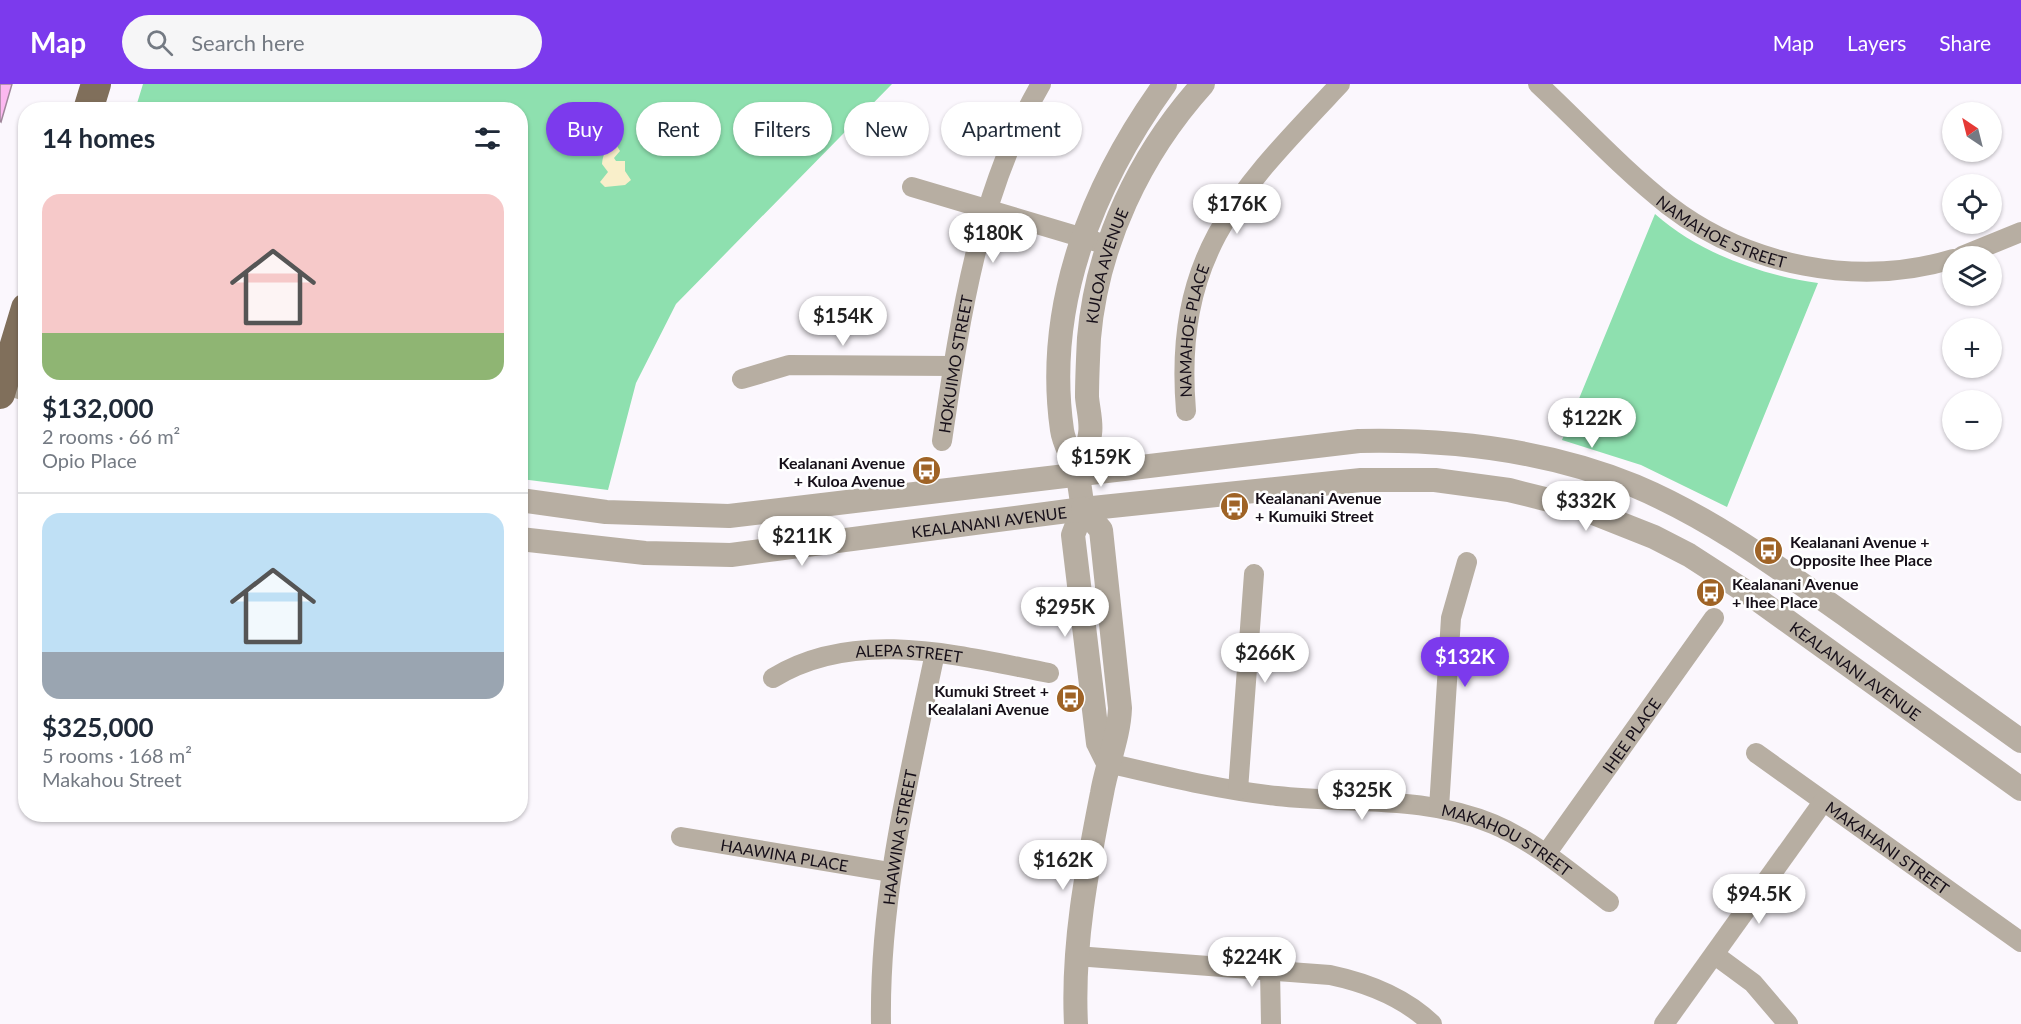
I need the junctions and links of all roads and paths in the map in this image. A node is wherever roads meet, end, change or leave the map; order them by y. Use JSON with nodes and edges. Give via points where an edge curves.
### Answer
{"nodes":[{"id":1,"x":96,"y":84,"type":"edge"},
{"id":2,"x":1041,"y":84,"type":"edge"},
{"id":3,"x":1165,"y":84,"type":"edge"},
{"id":4,"x":1203,"y":84,"type":"edge"},
{"id":5,"x":1340,"y":84,"type":"edge"},
{"id":6,"x":1538,"y":84,"type":"edge"},
{"id":7,"x":90,"y":102,"type":"edge"},
{"id":8,"x":912,"y":187,"type":"dead end"},
{"id":9,"x":988,"y":208,"type":"junction"},
{"id":10,"x":2021,"y":232,"type":"edge"},
{"id":11,"x":1082,"y":237,"type":"junction"},
{"id":12,"x":1109,"y":246,"type":"junction"},
{"id":13,"x":1987,"y":246,"type":"edge"},
{"id":14,"x":1942,"y":261,"type":"edge"},
{"id":15,"x":18,"y":354,"type":"edge"},
{"id":16,"x":953,"y":366,"type":"junction"},
{"id":17,"x":742,"y":379,"type":"dead end"},
{"id":18,"x":10,"y":388,"type":"edge"},
{"id":19,"x":1186,"y":411,"type":"dead end"},
{"id":20,"x":942,"y":441,"type":"dead end"},
{"id":21,"x":1077,"y":473,"type":"junction"},
{"id":22,"x":528,"y":501,"type":"edge"},
{"id":23,"x":1083,"y":509,"type":"junction"},
{"id":24,"x":528,"y":540,"type":"edge"},
{"id":25,"x":1467,"y":562,"type":"dead end"},
{"id":26,"x":1254,"y":574,"type":"dead end"},
{"id":27,"x":1714,"y":618,"type":"dead end"},
{"id":28,"x":934,"y":653,"type":"junction"},
{"id":29,"x":1049,"y":673,"type":"dead end"},
{"id":30,"x":773,"y":678,"type":"dead end"},
{"id":31,"x":2021,"y":741,"type":"edge"},
{"id":32,"x":1756,"y":753,"type":"dead end"},
{"id":33,"x":1108,"y":763,"type":"junction"},
{"id":34,"x":2021,"y":789,"type":"edge"},
{"id":35,"x":1238,"y":790,"type":"junction"},
{"id":36,"x":1823,"y":802,"type":"junction"},
{"id":37,"x":1439,"y":808,"type":"junction"},
{"id":38,"x":681,"y":837,"type":"dead end"},
{"id":39,"x":1545,"y":854,"type":"junction"},
{"id":40,"x":890,"y":872,"type":"junction"},
{"id":41,"x":1610,"y":902,"type":"dead end"},
{"id":42,"x":2021,"y":942,"type":"edge"},
{"id":43,"x":1715,"y":955,"type":"junction"},
{"id":44,"x":1076,"y":956,"type":"junction"},
{"id":45,"x":1270,"y":970,"type":"junction"},
{"id":46,"x":881,"y":1024,"type":"edge"},
{"id":47,"x":1076,"y":1024,"type":"edge"},
{"id":48,"x":1271,"y":1024,"type":"edge"},
{"id":49,"x":1432,"y":1024,"type":"edge"},
{"id":50,"x":1664,"y":1024,"type":"edge"},
{"id":51,"x":1788,"y":1024,"type":"edge"}],
"edges":[{"from":1,"to":7,"type":"main road"},
{"from":2,"to":9,"type":"street","name":"HOKUIMO STREET","via":[[1008,151]]},
{"from":3,"to":11,"type":"street","name":"KULOA AVENUE","via":[[1109,171]]},
{"from":4,"to":12,"type":"street","name":"KULOA AVENUE","via":[[1134,183]]},
{"from":5,"to":19,"type":"street","name":"NAMAHOE PLACE","via":[[1247,185],[1209,250],[1187,329]]},
{"from":6,"to":14,"type":"street","name":"NAMAHOE STREET","via":[[1669,205],[1746,249],[1802,265],[1861,272]]},
{"from":8,"to":9,"type":"street"},
{"from":9,"to":11,"type":"street"},
{"from":9,"to":16,"type":"street","name":"HOKUIMO STREET"},
{"from":10,"to":13,"type":"street"},
{"from":11,"to":12,"type":"street"},
{"from":11,"to":21,"type":"street","name":"KULOA AVENUE","via":[[1066,300],[1059,364],[1062,429]]},
{"from":12,"to":21,"type":"street","name":"KULOA AVENUE","via":[[1090,335],[1087,396],[1091,433]]},
{"from":15,"to":18,"type":"main road"},
{"from":16,"to":17,"type":"street","via":[[789,365]]},
{"from":16,"to":20,"type":"street","name":"HOKUIMO STREET"},
{"from":21,"to":22,"type":"street","via":[[729,516],[616,512]]},
{"from":21,"to":23,"type":"street","name":"KULOA AVENUE"},
{"from":21,"to":31,"type":"street","via":[[1389,440],[1478,445],[1570,465],[1671,502],[1743,543]]},
{"from":23,"to":24,"type":"street","name":"KEALANANI AVENUE","via":[[731,555],[645,554]]},
{"from":23,"to":33,"type":"street","via":[[1101,530],[1120,708]]},
{"from":23,"to":34,"type":"street","name":"KEALANANI AVENUE","via":[[1324,483],[1398,479],[1500,488],[1581,508],[1654,537],[1722,575]]},
{"from":25,"to":37,"type":"street","via":[[1451,618]]},
{"from":26,"to":35,"type":"street"},
{"from":27,"to":39,"type":"street","name":"IHEE PLACE"},
{"from":28,"to":29,"type":"street","name":"ALEPA STREET"},
{"from":28,"to":30,"type":"street","name":"ALEPA STREET","via":[[859,651],[814,658]]},
{"from":28,"to":40,"type":"street","name":"HAAWINA STREET"},
{"from":32,"to":36,"type":"street","name":"MAKAHANI STREET"},
{"from":33,"to":35,"type":"street","name":"MAKAHOU STREET"},
{"from":33,"to":44,"type":"street","via":[[1088,861]]},
{"from":35,"to":37,"type":"street","name":"MAKAHOU STREET"},
{"from":36,"to":42,"type":"street","name":"MAKAHANI STREET"},
{"from":36,"to":43,"type":"street"},
{"from":37,"to":39,"type":"street","name":"MAKAHOU STREET","via":[[1493,824]]},
{"from":38,"to":40,"type":"street","name":"HAAWINA PLACE"},
{"from":39,"to":41,"type":"street","name":"MAKAHOU STREET"},
{"from":40,"to":46,"type":"street","name":"HAAWINA STREET","via":[[882,952]]},
{"from":43,"to":50,"type":"street"},
{"from":43,"to":51,"type":"street","via":[[1753,983]]},
{"from":44,"to":45,"type":"street"},
{"from":44,"to":47,"type":"street"},
{"from":45,"to":48,"type":"street"},
{"from":45,"to":49,"type":"street","via":[[1330,975],[1371,986],[1409,1006]]}]}
